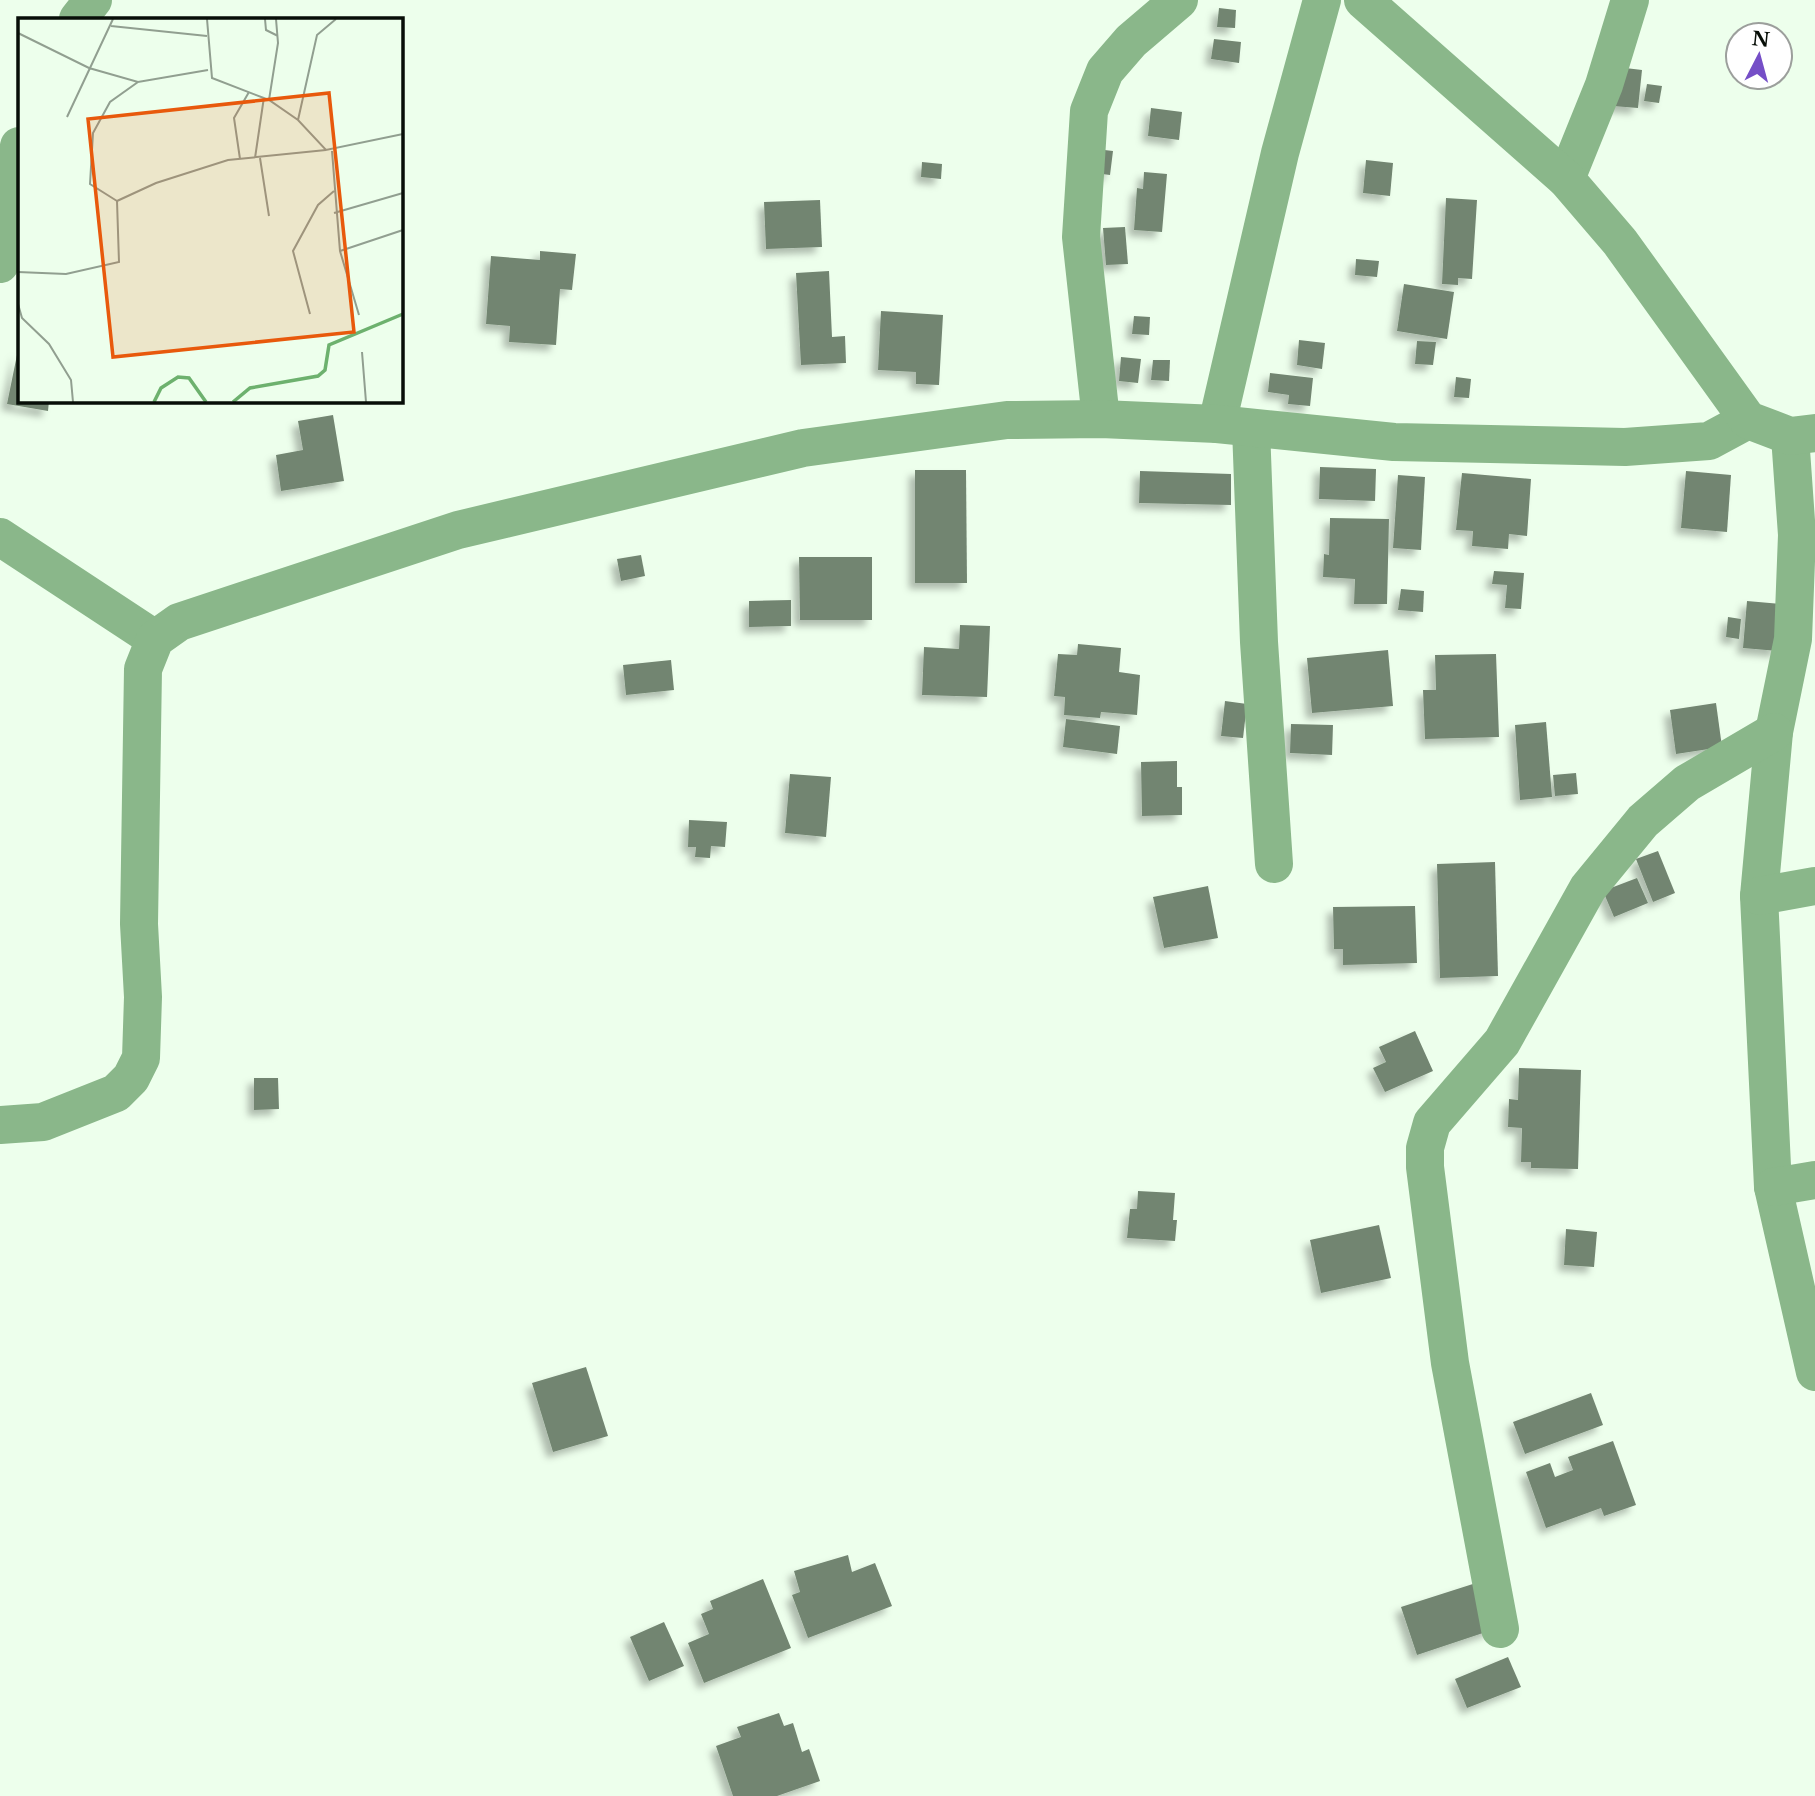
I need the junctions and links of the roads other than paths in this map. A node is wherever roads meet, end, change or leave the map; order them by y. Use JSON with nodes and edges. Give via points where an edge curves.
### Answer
{"nodes":[{"id":1,"x":93,"y":0,"type":"edge"},
{"id":2,"x":1179,"y":0,"type":"edge"},
{"id":3,"x":1322,"y":0,"type":"edge"},
{"id":4,"x":1364,"y":0,"type":"edge"},
{"id":5,"x":1630,"y":0,"type":"edge"},
{"id":6,"x":79,"y":18,"type":"edge"},
{"id":7,"x":18,"y":152,"type":"edge"},
{"id":8,"x":1566,"y":179,"type":"junction"},
{"id":9,"x":0,"y":264,"type":"edge"},
{"id":10,"x":1101,"y":419,"type":"junction"},
{"id":11,"x":1748,"y":421,"type":"junction"},
{"id":12,"x":1234,"y":426,"type":"junction"},
{"id":13,"x":1803,"y":434,"type":"edge"},
{"id":14,"x":0,"y":537,"type":"edge"},
{"id":15,"x":155,"y":639,"type":"junction"},
{"id":16,"x":1774,"y":732,"type":"junction"},
{"id":17,"x":1274,"y":864,"type":"dead end"},
{"id":18,"x":1815,"y":886,"type":"edge"},
{"id":19,"x":1759,"y":895,"type":"junction"},
{"id":20,"x":0,"y":1125,"type":"edge"},
{"id":21,"x":1815,"y":1180,"type":"edge"},
{"id":22,"x":1773,"y":1187,"type":"junction"},
{"id":23,"x":1815,"y":1372,"type":"edge"},
{"id":24,"x":1500,"y":1629,"type":"dead end"}],
"edges":[{"from":1,"to":6,"type":"street"},
{"from":2,"to":10,"type":"street","via":[[1131,41],[1105,71],[1089,111],[1081,237]]},
{"from":3,"to":12,"type":"street","via":[[1280,153]]},
{"from":4,"to":8,"type":"street"},
{"from":5,"to":8,"type":"street","via":[[1604,85]]},
{"from":7,"to":9,"type":"street"},
{"from":8,"to":11,"type":"street","via":[[1620,242]]},
{"from":10,"to":12,"type":"street"},
{"from":10,"to":15,"type":"street","via":[[1007,420],[803,447],[458,530],[178,622]]},
{"from":11,"to":12,"type":"street","via":[[1709,441],[1625,447],[1394,442]]},
{"from":11,"to":13,"type":"street"},
{"from":12,"to":17,"type":"street","via":[[1259,642]]},
{"from":13,"to":16,"type":"street","via":[[1793,639]]},
{"from":14,"to":15,"type":"street"},
{"from":15,"to":20,"type":"street","via":[[144,669],[138,924],[141,1058],[116,1093],[43,1122]]},
{"from":16,"to":19,"type":"street"},
{"from":16,"to":24,"type":"street","via":[[1687,783],[1643,821],[1588,888],[1502,1042],[1432,1123],[1425,1167],[1450,1363]]},
{"from":18,"to":19,"type":"street"},
{"from":19,"to":22,"type":"street"},
{"from":21,"to":22,"type":"street"},
{"from":22,"to":23,"type":"street"}]}
